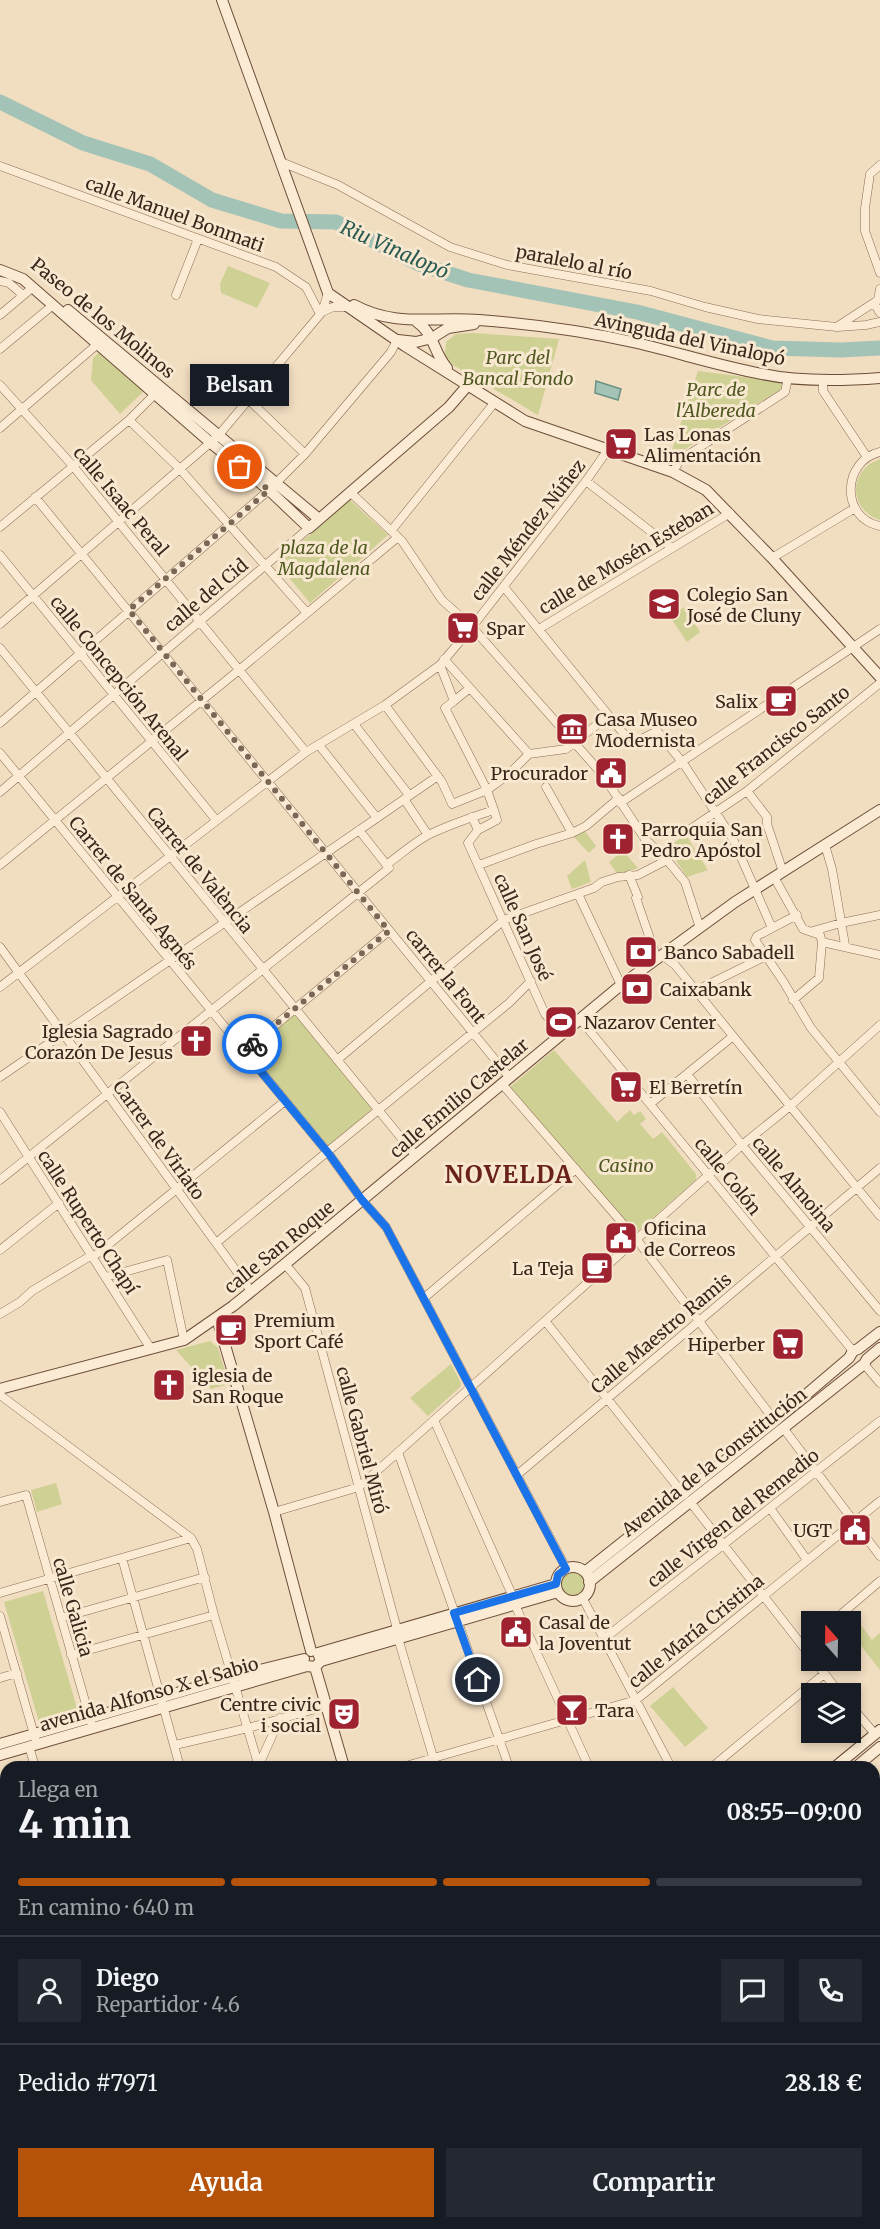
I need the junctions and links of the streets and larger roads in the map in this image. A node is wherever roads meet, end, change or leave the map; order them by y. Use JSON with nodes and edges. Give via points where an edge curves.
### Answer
{"nodes":[{"id":1,"x":222,"y":0,"type":"edge"},
{"id":2,"x":281,"y":162,"type":"junction"},
{"id":3,"x":880,"y":165,"type":"edge"},
{"id":4,"x":0,"y":166,"type":"edge"},
{"id":5,"x":198,"y":238,"type":"junction"},
{"id":6,"x":0,"y":263,"type":"edge"},
{"id":7,"x":0,"y":270,"type":"edge"},
{"id":8,"x":880,"y":273,"type":"edge"},
{"id":9,"x":0,"y":281,"type":"edge"},
{"id":10,"x":32,"y":288,"type":"junction"},
{"id":11,"x":326,"y":288,"type":"junction"},
{"id":12,"x":880,"y":290,"type":"edge"},
{"id":13,"x":23,"y":295,"type":"junction"},
{"id":14,"x":176,"y":295,"type":"dead end"},
{"id":15,"x":874,"y":303,"type":"junction"},
{"id":16,"x":53,"y":305,"type":"junction"},
{"id":17,"x":347,"y":307,"type":"junction"},
{"id":18,"x":321,"y":313,"type":"junction"},
{"id":19,"x":880,"y":313,"type":"edge"},
{"id":20,"x":0,"y":315,"type":"edge"},
{"id":21,"x":416,"y":321,"type":"junction"},
{"id":22,"x":493,"y":321,"type":"junction"},
{"id":23,"x":880,"y":322,"type":"edge"},
{"id":24,"x":837,"y":327,"type":"junction"},
{"id":25,"x":432,"y":338,"type":"junction"},
{"id":26,"x":397,"y":340,"type":"junction"},
{"id":27,"x":100,"y":342,"type":"junction"},
{"id":28,"x":0,"y":349,"type":"edge"},
{"id":29,"x":453,"y":375,"type":"junction"},
{"id":30,"x":788,"y":378,"type":"junction"},
{"id":31,"x":880,"y":378,"type":"edge"},
{"id":32,"x":823,"y":381,"type":"junction"},
{"id":33,"x":0,"y":385,"type":"edge"},
{"id":34,"x":468,"y":385,"type":"junction"},
{"id":35,"x":158,"y":391,"type":"junction"},
{"id":36,"x":249,"y":399,"type":"junction"},
{"id":37,"x":495,"y":402,"type":"junction"},
{"id":38,"x":22,"y":410,"type":"junction"},
{"id":39,"x":129,"y":420,"type":"junction"},
{"id":40,"x":0,"y":428,"type":"edge"},
{"id":41,"x":214,"y":440,"type":"junction"},
{"id":42,"x":607,"y":451,"type":"junction"},
{"id":43,"x":880,"y":452,"type":"edge"},
{"id":44,"x":305,"y":454,"type":"junction"},
{"id":45,"x":867,"y":457,"type":"junction"},
{"id":46,"x":73,"y":466,"type":"junction"},
{"id":47,"x":180,"y":469,"type":"junction"},
{"id":48,"x":673,"y":472,"type":"junction"},
{"id":49,"x":586,"y":481,"type":"junction"},
{"id":50,"x":272,"y":486,"type":"junction"},
{"id":51,"x":350,"y":492,"type":"junction"},
{"id":52,"x":35,"y":496,"type":"junction"},
{"id":53,"x":855,"y":508,"type":"junction"},
{"id":54,"x":730,"y":513,"type":"junction"},
{"id":55,"x":319,"y":519,"type":"junction"},
{"id":56,"x":119,"y":522,"type":"junction"},
{"id":57,"x":229,"y":523,"type":"junction"},
{"id":58,"x":880,"y":526,"type":"edge"},
{"id":59,"x":0,"y":527,"type":"edge"},
{"id":60,"x":309,"y":528,"type":"junction"},
{"id":61,"x":391,"y":531,"type":"junction"},
{"id":62,"x":398,"y":537,"type":"junction"},
{"id":63,"x":672,"y":548,"type":"junction"},
{"id":64,"x":82,"y":554,"type":"junction"},
{"id":65,"x":0,"y":555,"type":"edge"},
{"id":66,"x":772,"y":558,"type":"junction"},
{"id":67,"x":265,"y":566,"type":"junction"},
{"id":68,"x":166,"y":579,"type":"junction"},
{"id":69,"x":504,"y":587,"type":"junction"},
{"id":70,"x":33,"y":596,"type":"junction"},
{"id":71,"x":129,"y":610,"type":"junction"},
{"id":72,"x":307,"y":613,"type":"junction"},
{"id":73,"x":200,"y":621,"type":"junction"},
{"id":74,"x":0,"y":624,"type":"edge"},
{"id":75,"x":472,"y":627,"type":"junction"},
{"id":76,"x":539,"y":629,"type":"junction"},
{"id":77,"x":880,"y":630,"type":"edge"},
{"id":78,"x":853,"y":647,"type":"junction"},
{"id":79,"x":0,"y":648,"type":"edge"},
{"id":80,"x":162,"y":653,"type":"junction"},
{"id":81,"x":80,"y":654,"type":"junction"},
{"id":82,"x":442,"y":662,"type":"junction"},
{"id":83,"x":239,"y":670,"type":"junction"},
{"id":84,"x":880,"y":677,"type":"edge"},
{"id":85,"x":880,"y":683,"type":"edge"},
{"id":86,"x":470,"y":688,"type":"junction"},
{"id":87,"x":35,"y":693,"type":"junction"},
{"id":88,"x":112,"y":695,"type":"junction"},
{"id":89,"x":201,"y":701,"type":"junction"},
{"id":90,"x":454,"y":701,"type":"junction"},
{"id":91,"x":385,"y":705,"type":"junction"},
{"id":92,"x":608,"y":716,"type":"junction"},
{"id":93,"x":0,"y":723,"type":"edge"},
{"id":94,"x":354,"y":723,"type":"junction"},
{"id":95,"x":69,"y":733,"type":"junction"},
{"id":96,"x":151,"y":741,"type":"junction"},
{"id":97,"x":574,"y":742,"type":"junction"},
{"id":98,"x":319,"y":745,"type":"junction"},
{"id":99,"x":306,"y":752,"type":"junction"},
{"id":100,"x":0,"y":753,"type":"edge"},
{"id":101,"x":530,"y":754,"type":"junction"},
{"id":102,"x":683,"y":763,"type":"junction"},
{"id":103,"x":19,"y":776,"type":"junction"},
{"id":104,"x":438,"y":776,"type":"junction"},
{"id":105,"x":106,"y":778,"type":"junction"},
{"id":106,"x":267,"y":782,"type":"junction"},
{"id":107,"x":546,"y":787,"type":"dead end"},
{"id":108,"x":487,"y":790,"type":"junction"},
{"id":109,"x":747,"y":791,"type":"junction"},
{"id":110,"x":0,"y":792,"type":"edge"},
{"id":111,"x":407,"y":797,"type":"junction"},
{"id":112,"x":619,"y":801,"type":"junction"},
{"id":113,"x":494,"y":810,"type":"junction"},
{"id":114,"x":880,"y":810,"type":"edge"},
{"id":115,"x":716,"y":812,"type":"junction"},
{"id":116,"x":472,"y":817,"type":"junction"},
{"id":117,"x":377,"y":818,"type":"junction"},
{"id":118,"x":55,"y":820,"type":"junction"},
{"id":119,"x":216,"y":820,"type":"junction"},
{"id":120,"x":359,"y":830,"type":"junction"},
{"id":121,"x":478,"y":830,"type":"junction"},
{"id":122,"x":689,"y":830,"type":"dead end"},
{"id":123,"x":572,"y":833,"type":"junction"},
{"id":124,"x":428,"y":835,"type":"junction"},
{"id":125,"x":825,"y":845,"type":"junction"},
{"id":126,"x":325,"y":853,"type":"junction"},
{"id":127,"x":171,"y":857,"type":"junction"},
{"id":128,"x":667,"y":860,"type":"junction"},
{"id":129,"x":0,"y":865,"type":"edge"},
{"id":130,"x":479,"y":865,"type":"junction"},
{"id":131,"x":388,"y":867,"type":"junction"},
{"id":132,"x":629,"y":875,"type":"junction"},
{"id":133,"x":779,"y":875,"type":"junction"},
{"id":134,"x":755,"y":890,"type":"junction"},
{"id":135,"x":358,"y":893,"type":"junction"},
{"id":136,"x":578,"y":894,"type":"junction"},
{"id":137,"x":118,"y":897,"type":"junction"},
{"id":138,"x":797,"y":915,"type":"junction"},
{"id":139,"x":880,"y":915,"type":"edge"},
{"id":140,"x":504,"y":920,"type":"junction"},
{"id":141,"x":225,"y":923,"type":"junction"},
{"id":142,"x":841,"y":923,"type":"junction"},
{"id":143,"x":700,"y":928,"type":"junction"},
{"id":144,"x":772,"y":928,"type":"junction"},
{"id":145,"x":389,"y":931,"type":"junction"},
{"id":146,"x":813,"y":931,"type":"junction"},
{"id":147,"x":683,"y":942,"type":"junction"},
{"id":148,"x":822,"y":942,"type":"junction"},
{"id":149,"x":845,"y":945,"type":"junction"},
{"id":150,"x":0,"y":947,"type":"edge"},
{"id":151,"x":880,"y":955,"type":"edge"},
{"id":152,"x":766,"y":956,"type":"junction"},
{"id":153,"x":660,"y":957,"type":"junction"},
{"id":154,"x":169,"y":961,"type":"junction"},
{"id":155,"x":675,"y":965,"type":"junction"},
{"id":156,"x":263,"y":970,"type":"junction"},
{"id":157,"x":19,"y":973,"type":"junction"},
{"id":158,"x":430,"y":980,"type":"junction"},
{"id":159,"x":531,"y":981,"type":"junction"},
{"id":160,"x":621,"y":985,"type":"junction"},
{"id":161,"x":0,"y":987,"type":"edge"},
{"id":162,"x":696,"y":992,"type":"junction"},
{"id":163,"x":793,"y":1000,"type":"junction"},
{"id":164,"x":295,"y":1008,"type":"junction"},
{"id":165,"x":211,"y":1011,"type":"junction"},
{"id":166,"x":580,"y":1019,"type":"junction"},
{"id":167,"x":880,"y":1025,"type":"edge"},
{"id":168,"x":472,"y":1032,"type":"junction"},
{"id":169,"x":63,"y":1034,"type":"junction"},
{"id":170,"x":562,"y":1034,"type":"junction"},
{"id":171,"x":732,"y":1037,"type":"junction"},
{"id":172,"x":244,"y":1051,"type":"junction"},
{"id":173,"x":337,"y":1060,"type":"junction"},
{"id":174,"x":839,"y":1062,"type":"junction"},
{"id":175,"x":687,"y":1074,"type":"junction"},
{"id":176,"x":0,"y":1077,"type":"edge"},
{"id":177,"x":506,"y":1081,"type":"junction"},
{"id":178,"x":108,"y":1095,"type":"junction"},
{"id":179,"x":285,"y":1101,"type":"junction"},
{"id":180,"x":650,"y":1104,"type":"junction"},
{"id":181,"x":789,"y":1107,"type":"junction"},
{"id":182,"x":378,"y":1110,"type":"junction"},
{"id":183,"x":0,"y":1112,"type":"edge"},
{"id":184,"x":880,"y":1112,"type":"edge"},
{"id":185,"x":742,"y":1145,"type":"junction"},
{"id":186,"x":327,"y":1152,"type":"junction"},
{"id":187,"x":416,"y":1156,"type":"junction"},
{"id":188,"x":29,"y":1158,"type":"junction"},
{"id":189,"x":880,"y":1168,"type":"edge"},
{"id":190,"x":576,"y":1169,"type":"junction"},
{"id":191,"x":709,"y":1176,"type":"junction"},
{"id":192,"x":0,"y":1180,"type":"edge"},
{"id":193,"x":856,"y":1188,"type":"junction"},
{"id":194,"x":176,"y":1190,"type":"junction"},
{"id":195,"x":362,"y":1200,"type":"junction"},
{"id":196,"x":59,"y":1203,"type":"junction"},
{"id":197,"x":880,"y":1216,"type":"edge"},
{"id":198,"x":809,"y":1227,"type":"junction"},
{"id":199,"x":637,"y":1240,"type":"junction"},
{"id":200,"x":216,"y":1243,"type":"junction"},
{"id":201,"x":0,"y":1250,"type":"edge"},
{"id":202,"x":93,"y":1256,"type":"junction"},
{"id":203,"x":775,"y":1256,"type":"junction"},
{"id":204,"x":285,"y":1264,"type":"junction"},
{"id":205,"x":106,"y":1277,"type":"junction"},
{"id":206,"x":251,"y":1292,"type":"junction"},
{"id":207,"x":424,"y":1298,"type":"junction"},
{"id":208,"x":880,"y":1311,"type":"edge"},
{"id":209,"x":0,"y":1314,"type":"edge"},
{"id":210,"x":217,"y":1318,"type":"junction"},
{"id":211,"x":699,"y":1321,"type":"junction"},
{"id":212,"x":546,"y":1322,"type":"junction"},
{"id":213,"x":880,"y":1332,"type":"edge"},
{"id":214,"x":184,"y":1340,"type":"junction"},
{"id":215,"x":880,"y":1348,"type":"edge"},
{"id":216,"x":151,"y":1349,"type":"junction"},
{"id":217,"x":854,"y":1353,"type":"junction"},
{"id":218,"x":864,"y":1363,"type":"junction"},
{"id":219,"x":880,"y":1383,"type":"edge"},
{"id":220,"x":471,"y":1388,"type":"junction"},
{"id":221,"x":0,"y":1389,"type":"edge"},
{"id":222,"x":0,"y":1395,"type":"edge"},
{"id":223,"x":606,"y":1399,"type":"junction"},
{"id":224,"x":434,"y":1420,"type":"junction"},
{"id":225,"x":775,"y":1421,"type":"junction"},
{"id":226,"x":880,"y":1421,"type":"edge"},
{"id":227,"x":784,"y":1429,"type":"junction"},
{"id":228,"x":399,"y":1452,"type":"junction"},
{"id":229,"x":817,"y":1471,"type":"junction"},
{"id":230,"x":517,"y":1475,"type":"junction"},
{"id":231,"x":359,"y":1486,"type":"junction"},
{"id":232,"x":687,"y":1499,"type":"junction"},
{"id":233,"x":880,"y":1501,"type":"edge"},
{"id":234,"x":0,"y":1502,"type":"edge"},
{"id":235,"x":770,"y":1508,"type":"junction"},
{"id":236,"x":274,"y":1512,"type":"junction"},
{"id":237,"x":855,"y":1522,"type":"junction"},
{"id":238,"x":191,"y":1538,"type":"junction"},
{"id":239,"x":723,"y":1545,"type":"junction"},
{"id":240,"x":880,"y":1556,"type":"edge"},
{"id":241,"x":122,"y":1558,"type":"junction"},
{"id":242,"x":807,"y":1560,"type":"junction"},
{"id":243,"x":566,"y":1569,"type":"junction"},
{"id":244,"x":205,"y":1577,"type":"junction"},
{"id":245,"x":587,"y":1577,"type":"junction"},
{"id":246,"x":50,"y":1578,"type":"junction"},
{"id":247,"x":880,"y":1581,"type":"edge"},
{"id":248,"x":557,"y":1588,"type":"junction"},
{"id":249,"x":0,"y":1593,"type":"edge"},
{"id":250,"x":764,"y":1594,"type":"junction"},
{"id":251,"x":134,"y":1597,"type":"junction"},
{"id":252,"x":582,"y":1598,"type":"junction"},
{"id":253,"x":514,"y":1601,"type":"junction"},
{"id":254,"x":845,"y":1611,"type":"edge"},
{"id":255,"x":214,"y":1615,"type":"junction"},
{"id":256,"x":0,"y":1616,"type":"edge"},
{"id":257,"x":456,"y":1617,"type":"junction"},
{"id":258,"x":61,"y":1618,"type":"junction"},
{"id":259,"x":398,"y":1634,"type":"junction"},
{"id":260,"x":143,"y":1635,"type":"junction"},
{"id":261,"x":605,"y":1638,"type":"junction"},
{"id":262,"x":801,"y":1643,"type":"edge"},
{"id":263,"x":71,"y":1655,"type":"junction"},
{"id":264,"x":313,"y":1659,"type":"junction"},
{"id":265,"x":822,"y":1671,"type":"edge"},
{"id":266,"x":16,"y":1673,"type":"junction"},
{"id":267,"x":824,"y":1674,"type":"junction"},
{"id":268,"x":0,"y":1678,"type":"edge"},
{"id":269,"x":234,"y":1681,"type":"junction"},
{"id":270,"x":831,"y":1683,"type":"edge"},
{"id":271,"x":636,"y":1700,"type":"junction"},
{"id":272,"x":162,"y":1702,"type":"junction"},
{"id":273,"x":326,"y":1706,"type":"junction"},
{"id":274,"x":861,"y":1717,"type":"edge"},
{"id":275,"x":280,"y":1719,"type":"junction"},
{"id":276,"x":568,"y":1719,"type":"junction"},
{"id":277,"x":91,"y":1722,"type":"junction"},
{"id":278,"x":248,"y":1728,"type":"junction"},
{"id":279,"x":877,"y":1732,"type":"edge"},
{"id":280,"x":498,"y":1739,"type":"junction"},
{"id":281,"x":33,"y":1741,"type":"junction"},
{"id":282,"x":0,"y":1744,"type":"edge"},
{"id":283,"x":174,"y":1745,"type":"junction"},
{"id":284,"x":880,"y":1747,"type":"edge"},
{"id":285,"x":0,"y":1755,"type":"edge"},
{"id":286,"x":433,"y":1757,"type":"junction"},
{"id":287,"x":35,"y":1761,"type":"edge"},
{"id":288,"x":178,"y":1761,"type":"edge"},
{"id":289,"x":258,"y":1761,"type":"edge"},
{"id":290,"x":261,"y":1761,"type":"edge"},
{"id":291,"x":342,"y":1761,"type":"edge"},
{"id":292,"x":421,"y":1761,"type":"edge"},
{"id":293,"x":434,"y":1761,"type":"edge"},
{"id":294,"x":507,"y":1761,"type":"edge"},
{"id":295,"x":586,"y":1761,"type":"edge"},
{"id":296,"x":668,"y":1761,"type":"edge"},
{"id":297,"x":719,"y":1761,"type":"edge"},
{"id":298,"x":842,"y":1761,"type":"edge"},
{"id":299,"x":862,"y":1761,"type":"edge"}],
"edges":[{"from":1,"to":2,"type":"street"},
{"from":2,"to":11,"type":"street"},
{"from":2,"to":24,"type":"street","name":"paralelo al río","via":[[338,185],[450,247],[507,265],[651,291],[758,319]]},
{"from":3,"to":8,"type":"street","via":[[870,174],[865,219],[865,231]]},
{"from":4,"to":5,"type":"street","name":"calle Manuel Bonmati"},
{"from":5,"to":14,"type":"street"},
{"from":5,"to":18,"type":"street","name":"calle Manuel Bonmati","via":[[276,267],[298,280],[306,286]]},
{"from":6,"to":27,"type":"street","name":"Paseo de los Molinos","via":[[21,270]]},
{"from":7,"to":10,"type":"street","name":"Paseo de los Molinos","via":[[23,279]]},
{"from":9,"to":13,"type":"street"},
{"from":10,"to":13,"type":"street"},
{"from":10,"to":16,"type":"street","name":"Paseo de los Molinos"},
{"from":11,"to":17,"type":"street"},
{"from":11,"to":18,"type":"street"},
{"from":11,"to":21,"type":"street","via":[[383,317]]},
{"from":12,"to":15,"type":"street"},
{"from":13,"to":20,"type":"street"},
{"from":15,"to":19,"type":"street"},
{"from":15,"to":24,"type":"street"},
{"from":16,"to":27,"type":"street","name":"Paseo de los Molinos"},
{"from":16,"to":28,"type":"street"},
{"from":17,"to":18,"type":"street","via":[[333,307]]},
{"from":17,"to":26,"type":"street"},
{"from":18,"to":36,"type":"street"},
{"from":21,"to":22,"type":"street"},
{"from":21,"to":25,"type":"street"},
{"from":21,"to":26,"type":"street","via":[[405,326]]},
{"from":22,"to":25,"type":"street","via":[[448,328]]},
{"from":22,"to":30,"type":"street","name":"Avinguda del Vinalopó","via":[[531,323],[635,343]]},
{"from":23,"to":24,"type":"street","name":"paralelo al río"},
{"from":25,"to":26,"type":"street","via":[[416,342]]},
{"from":25,"to":29,"type":"street","via":[[440,360]]},
{"from":26,"to":29,"type":"street"},
{"from":26,"to":44,"type":"street"},
{"from":27,"to":35,"type":"street","name":"Paseo de los Molinos"},
{"from":27,"to":38,"type":"street"},
{"from":29,"to":34,"type":"street"},
{"from":30,"to":32,"type":"street","name":"Avinguda del Vinalopó"},
{"from":30,"to":48,"type":"street","via":[[785,392],[680,460]]},
{"from":31,"to":32,"type":"street","name":"Avinguda del Vinalopó"},
{"from":32,"to":45,"type":"street","via":[[823,391]]},
{"from":33,"to":38,"type":"street","name":"calle Isaac Peral"},
{"from":34,"to":37,"type":"street"},
{"from":34,"to":51,"type":"street","name":"calle del Cid","via":[[449,407]]},
{"from":35,"to":39,"type":"street"},
{"from":35,"to":41,"type":"street","name":"Paseo de los Molinos"},
{"from":36,"to":41,"type":"street"},
{"from":36,"to":44,"type":"street"},
{"from":37,"to":42,"type":"street","via":[[525,421]]},
{"from":37,"to":61,"type":"street"},
{"from":38,"to":40,"type":"street"},
{"from":38,"to":46,"type":"street","name":"calle Isaac Peral"},
{"from":39,"to":46,"type":"street"},
{"from":39,"to":47,"type":"street"},
{"from":41,"to":47,"type":"street"},
{"from":41,"to":50,"type":"street","name":"Paseo de los Molinos"},
{"from":42,"to":48,"type":"street"},
{"from":42,"to":49,"type":"street","name":"calle Méndez Núñez"},
{"from":43,"to":45,"type":"street"},
{"from":44,"to":50,"type":"street"},
{"from":45,"to":53,"type":"street","via":[[852,476],[850,498]]},
{"from":46,"to":52,"type":"street"},
{"from":46,"to":56,"type":"street","name":"calle Isaac Peral"},
{"from":47,"to":56,"type":"street"},
{"from":47,"to":57,"type":"street"},
{"from":48,"to":54,"type":"street","via":[[706,490]]},
{"from":49,"to":63,"type":"street"},
{"from":49,"to":69,"type":"street","name":"calle Méndez Núñez"},
{"from":50,"to":55,"type":"street","name":"Paseo de los Molinos"},
{"from":50,"to":57,"type":"street"},
{"from":50,"to":60,"type":"street","name":"Paseo de los Molinos"},
{"from":51,"to":55,"type":"street","name":"calle del Cid"},
{"from":51,"to":61,"type":"street"},
{"from":52,"to":59,"type":"street"},
{"from":52,"to":64,"type":"street","name":"carrer la Font"},
{"from":53,"to":58,"type":"street","via":[[863,518]]},
{"from":53,"to":66,"type":"street"},
{"from":54,"to":63,"type":"street","name":"calle de Mosén Esteban"},
{"from":54,"to":66,"type":"street"},
{"from":55,"to":60,"type":"street","name":"calle del Cid"},
{"from":56,"to":64,"type":"street"},
{"from":56,"to":68,"type":"street","name":"calle Isaac Peral"},
{"from":57,"to":67,"type":"street"},
{"from":57,"to":68,"type":"street"},
{"from":60,"to":67,"type":"street","name":"calle del Cid"},
{"from":61,"to":62,"type":"street"},
{"from":62,"to":72,"type":"street"},
{"from":62,"to":75,"type":"street","via":[[442,600]]},
{"from":63,"to":76,"type":"street","name":"calle de Mosén Esteban"},
{"from":64,"to":70,"type":"street"},
{"from":64,"to":71,"type":"street","name":"carrer la Font"},
{"from":65,"to":70,"type":"street","name":"calle Concepción Arenal"},
{"from":66,"to":78,"type":"street"},
{"from":67,"to":72,"type":"street"},
{"from":67,"to":73,"type":"street","name":"calle del Cid"},
{"from":68,"to":71,"type":"street"},
{"from":68,"to":73,"type":"street","name":"calle Isaac Peral"},
{"from":69,"to":75,"type":"street","name":"calle Méndez Núñez"},
{"from":69,"to":76,"type":"street"},
{"from":70,"to":74,"type":"street"},
{"from":70,"to":81,"type":"street","name":"calle Concepción Arenal"},
{"from":71,"to":80,"type":"street","name":"carrer la Font"},
{"from":71,"to":81,"type":"street"},
{"from":72,"to":83,"type":"street"},
{"from":73,"to":80,"type":"street","name":"calle del Cid"},
{"from":73,"to":83,"type":"street","name":"calle Isaac Peral"},
{"from":75,"to":82,"type":"street","name":"calle Méndez Núñez"},
{"from":75,"to":97,"type":"street"},
{"from":76,"to":92,"type":"street"},
{"from":77,"to":78,"type":"street"},
{"from":78,"to":84,"type":"street"},
{"from":78,"to":102,"type":"street"},
{"from":79,"to":87,"type":"street","name":"Carrer de València"},
{"from":80,"to":88,"type":"street","name":"calle del Cid"},
{"from":80,"to":89,"type":"street","name":"carrer la Font"},
{"from":81,"to":87,"type":"street"},
{"from":81,"to":88,"type":"street","name":"calle Concepción Arenal"},
{"from":82,"to":86,"type":"street"},
{"from":82,"to":90,"type":"street"},
{"from":82,"to":91,"type":"street","name":"calle Méndez Núñez"},
{"from":83,"to":89,"type":"street"},
{"from":83,"to":99,"type":"street","name":"calle Isaac Peral"},
{"from":85,"to":109,"type":"street","name":"calle Francisco Santo"},
{"from":86,"to":90,"type":"street"},
{"from":86,"to":101,"type":"street"},
{"from":87,"to":93,"type":"street"},
{"from":87,"to":95,"type":"street","name":"Carrer de València"},
{"from":88,"to":95,"type":"street","name":"calle del Cid"},
{"from":88,"to":96,"type":"street","name":"calle Concepción Arenal"},
{"from":89,"to":96,"type":"street"},
{"from":89,"to":106,"type":"street","name":"carrer la Font"},
{"from":90,"to":108,"type":"street","via":[[445,708]]},
{"from":91,"to":94,"type":"street","name":"calle Méndez Núñez"},
{"from":91,"to":104,"type":"street"},
{"from":92,"to":97,"type":"street"},
{"from":92,"to":102,"type":"street","via":[[632,744],[657,731]]},
{"from":94,"to":98,"type":"street","name":"calle Méndez Núñez"},
{"from":94,"to":111,"type":"street"},
{"from":95,"to":103,"type":"street","name":"calle del Cid"},
{"from":95,"to":105,"type":"street","name":"Carrer de València"},
{"from":96,"to":105,"type":"street"},
{"from":96,"to":119,"type":"street","name":"calle Concepción Arenal"},
{"from":97,"to":101,"type":"street","via":[[566,749]]},
{"from":97,"to":112,"type":"street"},
{"from":98,"to":99,"type":"street","name":"calle Méndez Núñez"},
{"from":98,"to":117,"type":"street"},
{"from":99,"to":106,"type":"street","name":"calle Méndez Núñez"},
{"from":100,"to":103,"type":"street","name":"Carrer de Santa Agnés"},
{"from":101,"to":108,"type":"street"},
{"from":102,"to":112,"type":"street"},
{"from":102,"to":115,"type":"street"},
{"from":103,"to":110,"type":"street","name":"calle del Cid"},
{"from":103,"to":118,"type":"street","name":"Carrer de Santa Agnés"},
{"from":104,"to":108,"type":"street","via":[[452,804]]},
{"from":104,"to":111,"type":"street"},
{"from":105,"to":118,"type":"street"},
{"from":105,"to":127,"type":"street","name":"Carrer de València"},
{"from":106,"to":119,"type":"street","name":"calle Méndez Núñez"},
{"from":106,"to":126,"type":"street","name":"carrer la Font"},
{"from":107,"to":123,"type":"street"},
{"from":108,"to":113,"type":"street"},
{"from":109,"to":115,"type":"street","name":"calle Francisco Santo"},
{"from":109,"to":133,"type":"street","via":[[767,817]]},
{"from":111,"to":117,"type":"street"},
{"from":111,"to":124,"type":"street"},
{"from":112,"to":123,"type":"street"},
{"from":112,"to":128,"type":"street"},
{"from":113,"to":116,"type":"street"},
{"from":113,"to":121,"type":"street","via":[[497,820]]},
{"from":114,"to":125,"type":"street","name":"calle Emilio Castelar"},
{"from":115,"to":122,"type":"street","name":"calle Francisco Santo"},
{"from":115,"to":134,"type":"street","via":[[733,839]]},
{"from":116,"to":121,"type":"street"},
{"from":116,"to":124,"type":"street"},
{"from":117,"to":120,"type":"street"},
{"from":118,"to":129,"type":"street"},
{"from":118,"to":137,"type":"street","name":"Carrer de Santa Agnés"},
{"from":119,"to":127,"type":"street","name":"calle Méndez Núñez"},
{"from":120,"to":126,"type":"street"},
{"from":120,"to":131,"type":"street"},
{"from":121,"to":130,"type":"street","name":"calle San José","via":[[468,843]]},
{"from":123,"to":130,"type":"street"},
{"from":124,"to":131,"type":"street"},
{"from":125,"to":133,"type":"street","name":"calle Emilio Castelar"},
{"from":125,"to":142,"type":"street"},
{"from":126,"to":135,"type":"street","name":"carrer la Font"},
{"from":126,"to":141,"type":"street"},
{"from":127,"to":137,"type":"street","name":"calle Méndez Núñez"},
{"from":127,"to":141,"type":"street","name":"Carrer de València"},
{"from":128,"to":132,"type":"street","via":[[638,875]]},
{"from":128,"to":143,"type":"street","via":[[685,882]]},
{"from":130,"to":140,"type":"street","name":"calle San José"},
{"from":131,"to":135,"type":"street"},
{"from":132,"to":136,"type":"street"},
{"from":132,"to":153,"type":"street"},
{"from":133,"to":134,"type":"street","name":"calle Emilio Castelar"},
{"from":133,"to":138,"type":"street"},
{"from":134,"to":143,"type":"street","name":"calle Emilio Castelar"},
{"from":134,"to":144,"type":"street"},
{"from":135,"to":145,"type":"street","name":"carrer la Font"},
{"from":135,"to":156,"type":"street"},
{"from":136,"to":140,"type":"street"},
{"from":136,"to":160,"type":"street"},
{"from":137,"to":154,"type":"street","name":"Carrer de Santa Agnés"},
{"from":137,"to":157,"type":"street","name":"calle Méndez Núñez"},
{"from":138,"to":144,"type":"street"},
{"from":138,"to":146,"type":"street","via":[[803,929]]},
{"from":139,"to":142,"type":"street"},
{"from":140,"to":158,"type":"street"},
{"from":140,"to":159,"type":"street","name":"calle San José"},
{"from":141,"to":154,"type":"street"},
{"from":141,"to":156,"type":"street","name":"Carrer de València"},
{"from":142,"to":146,"type":"street"},
{"from":142,"to":149,"type":"street"},
{"from":143,"to":147,"type":"street","name":"calle Emilio Castelar"},
{"from":144,"to":152,"type":"street","via":[[755,938]]},
{"from":145,"to":158,"type":"street","name":"carrer la Font"},
{"from":145,"to":164,"type":"street"},
{"from":146,"to":148,"type":"street"},
{"from":147,"to":153,"type":"street","name":"calle Emilio Castelar"},
{"from":147,"to":155,"type":"street","via":[[676,952]]},
{"from":148,"to":149,"type":"street"},
{"from":148,"to":163,"type":"street","via":[[819,978]]},
{"from":149,"to":151,"type":"street"},
{"from":150,"to":157,"type":"street","name":"Carrer de Viriato"},
{"from":152,"to":162,"type":"street"},
{"from":152,"to":163,"type":"street"},
{"from":153,"to":155,"type":"street"},
{"from":153,"to":160,"type":"street","name":"calle Emilio Castelar"},
{"from":154,"to":165,"type":"street","name":"Carrer de Santa Agnés"},
{"from":154,"to":169,"type":"street"},
{"from":155,"to":162,"type":"street"},
{"from":156,"to":164,"type":"street","name":"Carrer de València"},
{"from":156,"to":165,"type":"street"},
{"from":157,"to":161,"type":"street","name":"calle Méndez Núñez"},
{"from":157,"to":169,"type":"street","name":"Carrer de Viriato"},
{"from":158,"to":168,"type":"street","name":"carrer la Font"},
{"from":158,"to":173,"type":"street"},
{"from":159,"to":168,"type":"street"},
{"from":159,"to":170,"type":"street","name":"calle San José","via":[[545,1014]]},
{"from":160,"to":166,"type":"street","name":"calle Emilio Castelar"},
{"from":162,"to":171,"type":"street"},
{"from":163,"to":174,"type":"street"},
{"from":164,"to":172,"type":"street"},
{"from":164,"to":173,"type":"street","name":"Carrer de València"},
{"from":165,"to":172,"type":"street","name":"Carrer de Santa Agnés"},
{"from":165,"to":178,"type":"street"},
{"from":166,"to":170,"type":"street","name":"calle Emilio Castelar"},
{"from":166,"to":180,"type":"street","name":"calle Colón"},
{"from":167,"to":174,"type":"street"},
{"from":168,"to":177,"type":"street","name":"carrer la Font"},
{"from":168,"to":182,"type":"street"},
{"from":169,"to":176,"type":"street"},
{"from":169,"to":178,"type":"street","name":"Carrer de Viriato"},
{"from":170,"to":177,"type":"street","name":"calle Emilio Castelar"},
{"from":171,"to":175,"type":"street"},
{"from":171,"to":181,"type":"street"},
{"from":172,"to":179,"type":"street","name":"Carrer de Santa Agnés"},
{"from":173,"to":182,"type":"street","name":"Carrer de València"},
{"from":174,"to":181,"type":"street"},
{"from":174,"to":184,"type":"street"},
{"from":175,"to":180,"type":"street"},
{"from":175,"to":185,"type":"street","name":"calle Almoina"},
{"from":177,"to":187,"type":"street","name":"calle Emilio Castelar"},
{"from":177,"to":190,"type":"street","name":"carrer la Font"},
{"from":178,"to":188,"type":"street"},
{"from":178,"to":194,"type":"street","name":"Carrer de Viriato"},
{"from":179,"to":186,"type":"street","name":"Carrer de Santa Agnés"},
{"from":179,"to":194,"type":"street"},
{"from":180,"to":191,"type":"street","name":"calle Colón"},
{"from":181,"to":185,"type":"street"},
{"from":181,"to":193,"type":"street"},
{"from":182,"to":186,"type":"street"},
{"from":182,"to":187,"type":"street","name":"Carrer de València"},
{"from":183,"to":188,"type":"street","name":"calle Ruperto Chapí"},
{"from":185,"to":191,"type":"street"},
{"from":185,"to":198,"type":"street","name":"calle Almoina"},
{"from":186,"to":195,"type":"street","name":"Carrer de Santa Agnés"},
{"from":186,"to":200,"type":"street"},
{"from":187,"to":195,"type":"street","name":"calle Emilio Castelar"},
{"from":188,"to":192,"type":"street"},
{"from":188,"to":196,"type":"street","name":"calle Ruperto Chapí"},
{"from":189,"to":193,"type":"street","name":"Calle Maestro Ramis"},
{"from":190,"to":199,"type":"street","name":"carrer la Font"},
{"from":190,"to":207,"type":"street"},
{"from":191,"to":199,"type":"street"},
{"from":191,"to":203,"type":"street","name":"calle Colón"},
{"from":193,"to":197,"type":"street"},
{"from":193,"to":198,"type":"street","name":"Calle Maestro Ramis"},
{"from":194,"to":200,"type":"street","name":"Carrer de Viriato"},
{"from":194,"to":202,"type":"street"},
{"from":195,"to":204,"type":"street","name":"calle San Roque"},
{"from":195,"to":207,"type":"street","name":"Carrer de Santa Agnés","via":[[386,1227]]},
{"from":196,"to":201,"type":"street"},
{"from":196,"to":202,"type":"street","name":"calle Ruperto Chapí"},
{"from":198,"to":203,"type":"street","name":"Calle Maestro Ramis"},
{"from":198,"to":208,"type":"street","name":"calle Almoina"},
{"from":199,"to":211,"type":"street","name":"carrer la Font"},
{"from":199,"to":212,"type":"street"},
{"from":200,"to":206,"type":"street","name":"Carrer de Viriato"},
{"from":202,"to":205,"type":"street","name":"calle Ruperto Chapí"},
{"from":202,"to":209,"type":"street","via":[[32,1290]]},
{"from":203,"to":211,"type":"street","name":"Calle Maestro Ramis"},
{"from":203,"to":217,"type":"street","name":"calle Colón"},
{"from":204,"to":206,"type":"street","name":"calle San Roque"},
{"from":204,"to":231,"type":"street","name":"calle Gabriel Miró","via":[[305,1288]]},
{"from":205,"to":214,"type":"street","via":[[167,1260]]},
{"from":205,"to":216,"type":"street","name":"calle Ruperto Chapí"},
{"from":206,"to":210,"type":"street","name":"calle San Roque"},
{"from":207,"to":220,"type":"street","name":"Carrer de Santa Agnés"},
{"from":210,"to":214,"type":"street","name":"calle San Roque"},
{"from":210,"to":236,"type":"street"},
{"from":211,"to":223,"type":"street","name":"Calle Maestro Ramis"},
{"from":211,"to":225,"type":"street","name":"carrer la Font"},
{"from":212,"to":220,"type":"street"},
{"from":212,"to":223,"type":"street"},
{"from":213,"to":217,"type":"street","name":"Avenida de la Constitución"},
{"from":214,"to":216,"type":"street","name":"calle San Roque"},
{"from":215,"to":218,"type":"street","name":"Avenida de la Constitución"},
{"from":216,"to":221,"type":"street","name":"calle San Roque"},
{"from":217,"to":218,"type":"street","via":[[854,1365]]},
{"from":217,"to":218,"type":"street","via":[[866,1353]]},
{"from":217,"to":225,"type":"street","name":"Avenida de la Constitución"},
{"from":218,"to":219,"type":"street"},
{"from":218,"to":227,"type":"street","name":"Avenida de la Constitución"},
{"from":220,"to":224,"type":"street"},
{"from":220,"to":230,"type":"street","name":"Carrer de Santa Agnés"},
{"from":222,"to":238,"type":"street"},
{"from":223,"to":230,"type":"street","name":"Calle Maestro Ramis"},
{"from":223,"to":232,"type":"street"},
{"from":224,"to":228,"type":"street"},
{"from":224,"to":253,"type":"street"},
{"from":225,"to":232,"type":"street","name":"Avenida de la Constitución"},
{"from":226,"to":229,"type":"street","name":"calle Virgen del Remedio"},
{"from":227,"to":229,"type":"street"},
{"from":227,"to":232,"type":"street","name":"Avenida de la Constitución"},
{"from":228,"to":231,"type":"street"},
{"from":228,"to":257,"type":"street"},
{"from":229,"to":235,"type":"street","name":"calle Virgen del Remedio"},
{"from":229,"to":237,"type":"street"},
{"from":230,"to":243,"type":"street","name":"Carrer de Santa Agnés"},
{"from":231,"to":236,"type":"street"},
{"from":231,"to":259,"type":"street","name":"calle Gabriel Miró"},
{"from":232,"to":239,"type":"street"},
{"from":232,"to":245,"type":"street","name":"Avenida de la Constitución"},
{"from":233,"to":237,"type":"street","name":"calle María Cristina"},
{"from":234,"to":246,"type":"street","name":"calle Galicia","via":[[26,1495]]},
{"from":235,"to":239,"type":"street","name":"calle Virgen del Remedio"},
{"from":235,"to":242,"type":"street"},
{"from":236,"to":264,"type":"street"},
{"from":237,"to":240,"type":"street"},
{"from":237,"to":242,"type":"street","name":"calle María Cristina"},
{"from":238,"to":241,"type":"street"},
{"from":238,"to":244,"type":"street"},
{"from":239,"to":250,"type":"street"},
{"from":239,"to":261,"type":"street","name":"calle Virgen del Remedio"},
{"from":241,"to":246,"type":"street"},
{"from":241,"to":251,"type":"street"},
{"from":242,"to":250,"type":"street","name":"calle María Cristina"},
{"from":243,"to":245,"type":"street","via":[[576,1568]]},
{"from":243,"to":248,"type":"street","via":[[558,1575]]},
{"from":244,"to":251,"type":"street"},
{"from":244,"to":255,"type":"street"},
{"from":245,"to":252,"type":"street","via":[[587,1592]]},
{"from":246,"to":249,"type":"street"},
{"from":246,"to":258,"type":"street","name":"calle Galicia"},
{"from":247,"to":254,"type":"street"},
{"from":248,"to":252,"type":"street","via":[[569,1600]]},
{"from":248,"to":253,"type":"street","name":"avenida Alfonso X el Sabio"},
{"from":250,"to":262,"type":"street"},
{"from":250,"to":271,"type":"street","name":"calle María Cristina"},
{"from":251,"to":258,"type":"street"},
{"from":251,"to":260,"type":"street"},
{"from":252,"to":261,"type":"street"},
{"from":253,"to":257,"type":"street","name":"avenida Alfonso X el Sabio"},
{"from":253,"to":276,"type":"street"},
{"from":255,"to":260,"type":"street"},
{"from":255,"to":269,"type":"street"},
{"from":256,"to":266,"type":"street"},
{"from":257,"to":259,"type":"street","name":"avenida Alfonso X el Sabio"},
{"from":257,"to":280,"type":"street"},
{"from":258,"to":263,"type":"street","name":"calle Galicia"},
{"from":259,"to":264,"type":"street","name":"avenida Alfonso X el Sabio"},
{"from":259,"to":286,"type":"street","name":"calle Gabriel Miró"},
{"from":260,"to":263,"type":"street"},
{"from":260,"to":272,"type":"street"},
{"from":261,"to":271,"type":"street"},
{"from":263,"to":277,"type":"street","name":"calle Galicia"},
{"from":264,"to":269,"type":"street","name":"avenida Alfonso X el Sabio"},
{"from":264,"to":273,"type":"street"},
{"from":265,"to":267,"type":"street"},
{"from":266,"to":268,"type":"street"},
{"from":266,"to":281,"type":"street"},
{"from":267,"to":270,"type":"street"},
{"from":267,"to":297,"type":"street"},
{"from":269,"to":272,"type":"street","name":"avenida Alfonso X el Sabio"},
{"from":269,"to":278,"type":"street"},
{"from":271,"to":276,"type":"street","name":"calle María Cristina"},
{"from":271,"to":296,"type":"street"},
{"from":272,"to":277,"type":"street","name":"avenida Alfonso X el Sabio"},
{"from":272,"to":283,"type":"street"},
{"from":273,"to":275,"type":"street"},
{"from":273,"to":291,"type":"street"},
{"from":274,"to":279,"type":"street"},
{"from":275,"to":278,"type":"street"},
{"from":275,"to":290,"type":"street"},
{"from":276,"to":280,"type":"street","name":"calle María Cristina"},
{"from":276,"to":295,"type":"street"},
{"from":277,"to":281,"type":"street","name":"avenida Alfonso X el Sabio"},
{"from":278,"to":283,"type":"street"},
{"from":278,"to":289,"type":"street"},
{"from":279,"to":298,"type":"street"},
{"from":280,"to":286,"type":"street","name":"calle María Cristina"},
{"from":280,"to":294,"type":"street"},
{"from":281,"to":282,"type":"street","name":"avenida Alfonso X el Sabio"},
{"from":281,"to":285,"type":"street","name":"avenida Alfonso X el Sabio"},
{"from":281,"to":287,"type":"street"},
{"from":283,"to":288,"type":"street"},
{"from":284,"to":299,"type":"street"},
{"from":286,"to":292,"type":"street","name":"calle María Cristina"},
{"from":286,"to":293,"type":"street","name":"calle Gabriel Miró"}]}
